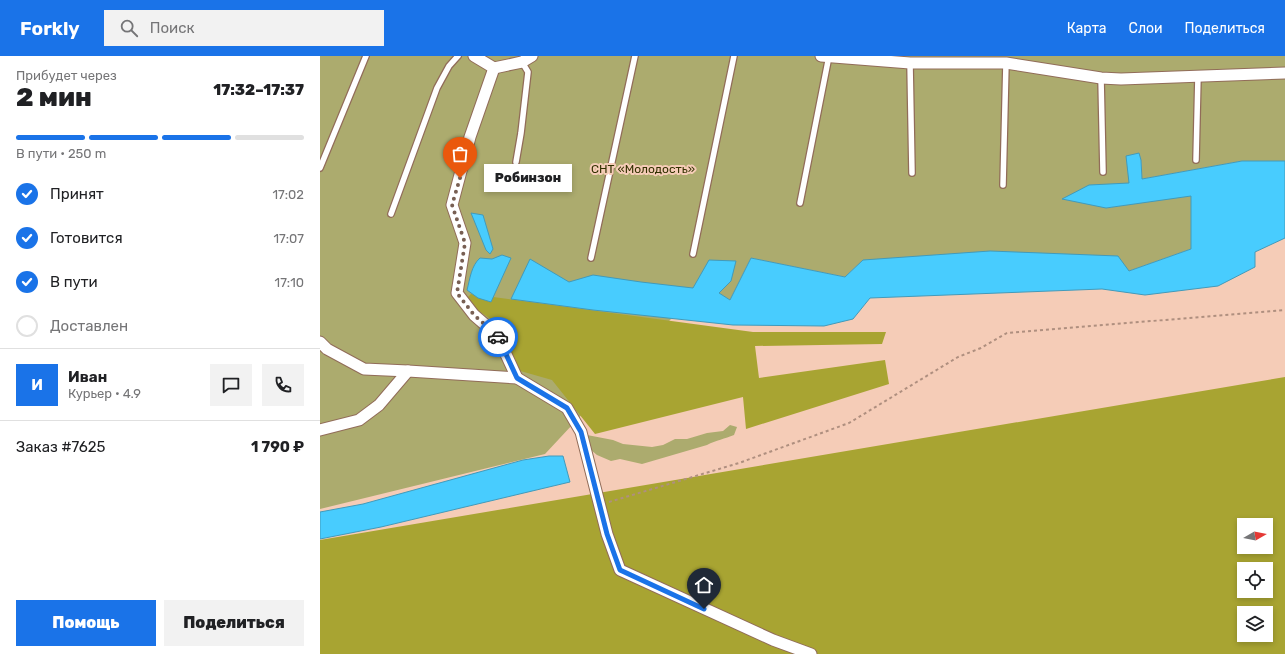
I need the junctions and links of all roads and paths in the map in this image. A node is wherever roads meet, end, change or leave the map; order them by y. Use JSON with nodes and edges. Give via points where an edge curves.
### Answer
{"nodes":[{"id":1,"x":366,"y":56,"type":"edge"},
{"id":2,"x":458,"y":56,"type":"edge"},
{"id":3,"x":474,"y":56,"type":"edge"},
{"id":4,"x":532,"y":56,"type":"edge"},
{"id":5,"x":635,"y":56,"type":"edge"},
{"id":6,"x":734,"y":56,"type":"edge"},
{"id":7,"x":821,"y":56,"type":"edge"},
{"id":8,"x":829,"y":56,"type":"edge"},
{"id":9,"x":522,"y":62,"type":"junction"},
{"id":10,"x":910,"y":63,"type":"junction"},
{"id":11,"x":1006,"y":63,"type":"junction"},
{"id":12,"x":494,"y":68,"type":"junction"},
{"id":13,"x":1285,"y":73,"type":"edge"},
{"id":14,"x":1198,"y":76,"type":"junction"},
{"id":15,"x":1101,"y":78,"type":"junction"},
{"id":16,"x":1196,"y":160,"type":"dead end"},
{"id":17,"x":516,"y":162,"type":"dead end"},
{"id":18,"x":320,"y":168,"type":"edge"},
{"id":19,"x":1103,"y":172,"type":"dead end"},
{"id":20,"x":912,"y":173,"type":"dead end"},
{"id":21,"x":1002,"y":185,"type":"dead end"},
{"id":22,"x":800,"y":204,"type":"dead end"},
{"id":23,"x":391,"y":214,"type":"dead end"},
{"id":24,"x":693,"y":254,"type":"dead end"},
{"id":25,"x":592,"y":258,"type":"dead end"},
{"id":26,"x":1285,"y":310,"type":"edge"},
{"id":27,"x":322,"y":347,"type":"edge"},
{"id":28,"x":408,"y":370,"type":"junction"},
{"id":29,"x":517,"y":378,"type":"junction"},
{"id":30,"x":320,"y":430,"type":"edge"},
{"id":31,"x":600,"y":505,"type":"junction"},
{"id":32,"x":811,"y":654,"type":"edge"}],
"edges":[{"from":1,"to":18,"type":"lane"},
{"from":2,"to":23,"type":"lane","via":[[449,66],[438,88]]},
{"from":3,"to":12,"type":"street"},
{"from":4,"to":9,"type":"street"},
{"from":5,"to":25,"type":"lane"},
{"from":6,"to":24,"type":"lane"},
{"from":7,"to":8,"type":"street"},
{"from":8,"to":10,"type":"street"},
{"from":8,"to":22,"type":"lane"},
{"from":9,"to":12,"type":"street"},
{"from":9,"to":17,"type":"lane","via":[[528,72]]},
{"from":10,"to":11,"type":"street"},
{"from":10,"to":20,"type":"lane"},
{"from":11,"to":15,"type":"street"},
{"from":11,"to":21,"type":"lane"},
{"from":12,"to":29,"type":"street","via":[[470,137],[452,205],[465,243],[457,293],[474,315],[497,335]]},
{"from":13,"to":14,"type":"street"},
{"from":14,"to":15,"type":"street"},
{"from":14,"to":16,"type":"lane"},
{"from":15,"to":19,"type":"lane"},
{"from":26,"to":31,"type":"path","via":[[1007,333],[981,348],[958,357],[849,423],[739,463]]},
{"from":27,"to":28,"type":"street","via":[[364,369]]},
{"from":28,"to":29,"type":"street"},
{"from":28,"to":30,"type":"street","via":[[379,405],[359,420]]},
{"from":29,"to":31,"type":"street","via":[[567,408],[581,432]]},
{"from":31,"to":32,"type":"street","via":[[620,570],[773,640]]}]}
